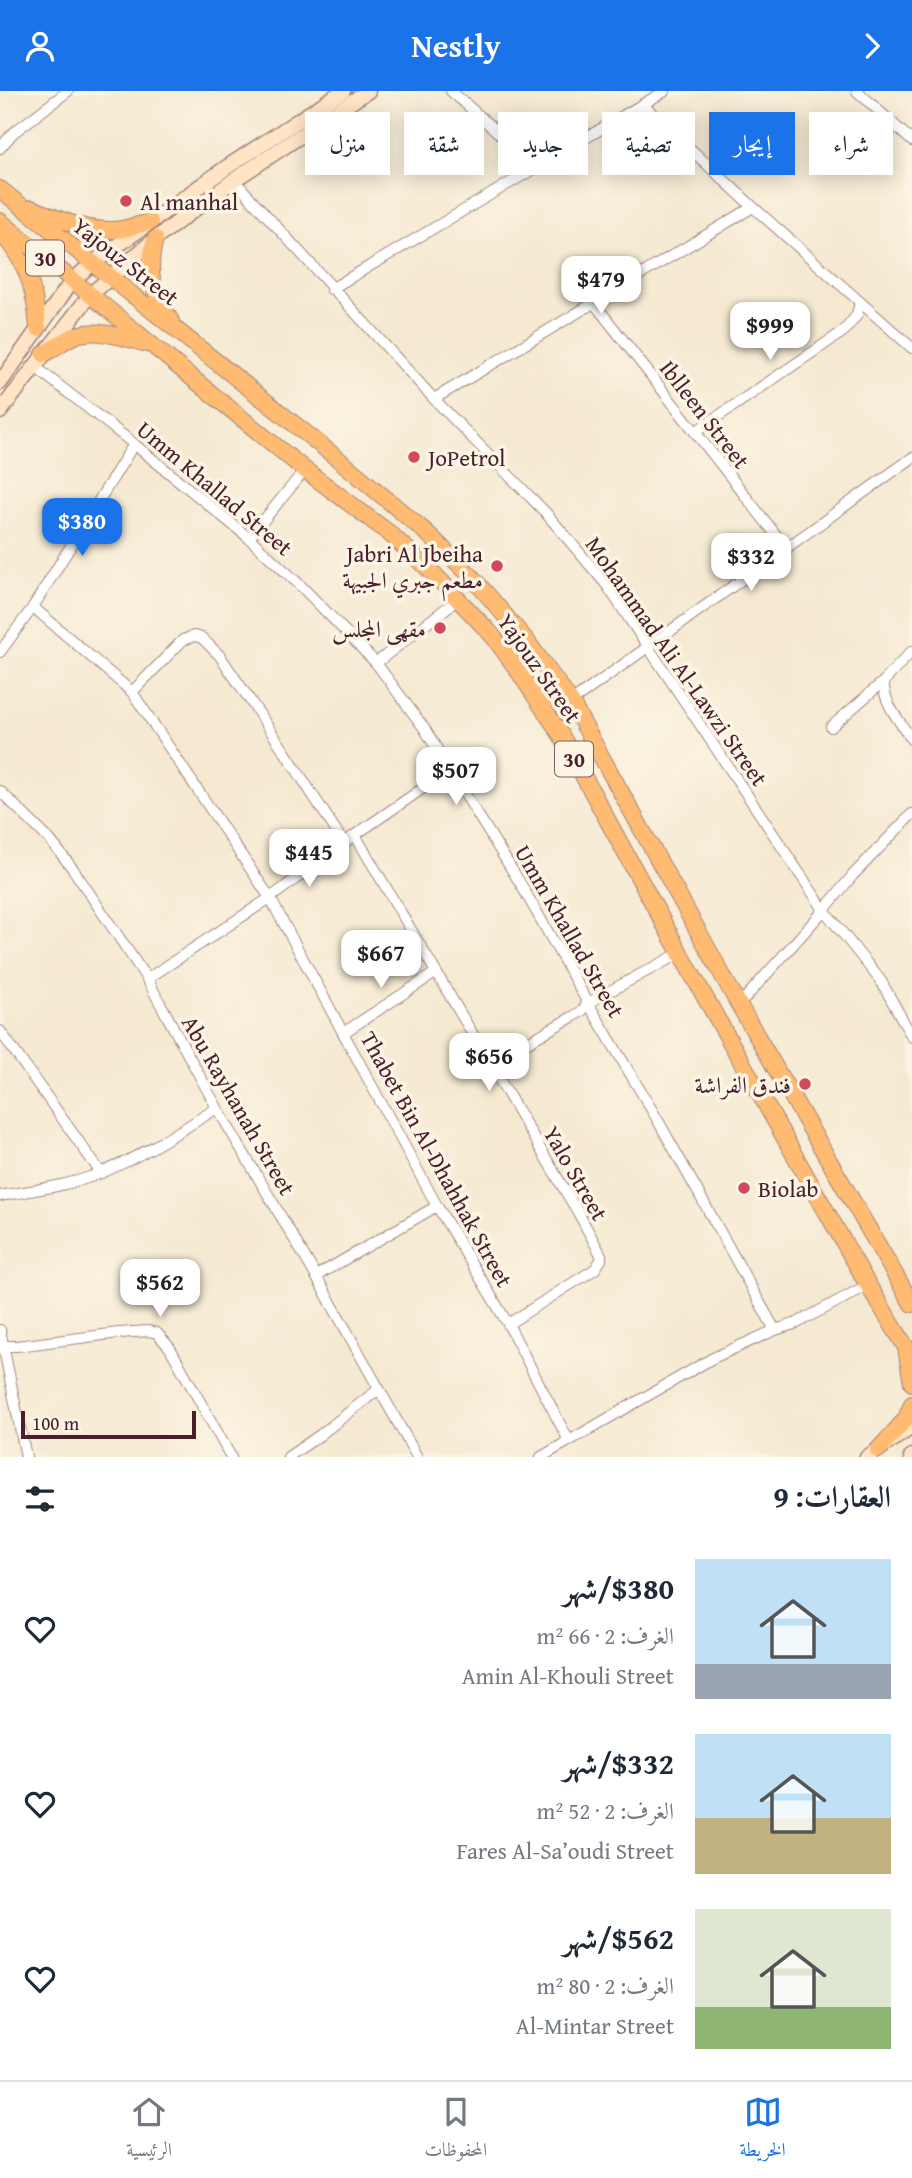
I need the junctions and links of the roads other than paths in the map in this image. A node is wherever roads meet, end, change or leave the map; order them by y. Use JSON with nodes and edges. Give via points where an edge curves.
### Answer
{"nodes":[{"id":1,"x":343,"y":91,"type":"edge"},
{"id":2,"x":368,"y":91,"type":"edge"},
{"id":3,"x":451,"y":91,"type":"edge"},
{"id":4,"x":665,"y":91,"type":"edge"},
{"id":5,"x":857,"y":91,"type":"edge"},
{"id":6,"x":61,"y":93,"type":"edge"},
{"id":7,"x":643,"y":105,"type":"junction"},
{"id":8,"x":498,"y":132,"type":"edge"},
{"id":9,"x":588,"y":136,"type":"edge"},
{"id":10,"x":912,"y":141,"type":"edge"},
{"id":11,"x":0,"y":148,"type":"edge"},
{"id":12,"x":521,"y":175,"type":"edge"},
{"id":13,"x":234,"y":180,"type":"junction"},
{"id":14,"x":0,"y":189,"type":"edge"},
{"id":15,"x":14,"y":202,"type":"junction"},
{"id":16,"x":753,"y":207,"type":"junction"},
{"id":17,"x":0,"y":221,"type":"edge"},
{"id":18,"x":150,"y":222,"type":"junction"},
{"id":19,"x":0,"y":230,"type":"edge"},
{"id":20,"x":155,"y":239,"type":"junction"},
{"id":21,"x":93,"y":263,"type":"junction"},
{"id":22,"x":110,"y":277,"type":"junction"},
{"id":23,"x":72,"y":281,"type":"junction"},
{"id":24,"x":331,"y":289,"type":"junction"},
{"id":25,"x":90,"y":295,"type":"junction"},
{"id":26,"x":860,"y":302,"type":"junction"},
{"id":27,"x":594,"y":303,"type":"junction"},
{"id":28,"x":38,"y":328,"type":"junction"},
{"id":29,"x":183,"y":336,"type":"junction"},
{"id":30,"x":151,"y":344,"type":"junction"},
{"id":31,"x":912,"y":348,"type":"edge"},
{"id":32,"x":39,"y":360,"type":"junction"},
{"id":33,"x":0,"y":383,"type":"edge"},
{"id":34,"x":434,"y":399,"type":"junction"},
{"id":35,"x":0,"y":412,"type":"edge"},
{"id":36,"x":695,"y":432,"type":"junction"},
{"id":37,"x":134,"y":444,"type":"junction"},
{"id":38,"x":912,"y":458,"type":"edge"},
{"id":39,"x":305,"y":470,"type":"junction"},
{"id":40,"x":249,"y":538,"type":"junction"},
{"id":41,"x":787,"y":549,"type":"junction"},
{"id":42,"x":458,"y":599,"type":"junction"},
{"id":43,"x":33,"y":607,"type":"junction"},
{"id":44,"x":647,"y":646,"type":"junction"},
{"id":45,"x":912,"y":651,"type":"edge"},
{"id":46,"x":0,"y":652,"type":"edge"},
{"id":47,"x":376,"y":663,"type":"junction"},
{"id":48,"x":884,"y":681,"type":"junction"},
{"id":49,"x":132,"y":692,"type":"junction"},
{"id":50,"x":571,"y":702,"type":"junction"},
{"id":51,"x":831,"y":727,"type":"dead end"},
{"id":52,"x":912,"y":740,"type":"edge"},
{"id":53,"x":451,"y":769,"type":"junction"},
{"id":54,"x":0,"y":791,"type":"edge"},
{"id":55,"x":912,"y":814,"type":"edge"},
{"id":56,"x":355,"y":835,"type":"junction"},
{"id":57,"x":344,"y":843,"type":"junction"},
{"id":58,"x":270,"y":898,"type":"junction"},
{"id":59,"x":824,"y":910,"type":"junction"},
{"id":60,"x":680,"y":953,"type":"junction"},
{"id":61,"x":435,"y":973,"type":"junction"},
{"id":62,"x":147,"y":979,"type":"junction"},
{"id":63,"x":588,"y":1003,"type":"junction"},
{"id":64,"x":739,"y":1005,"type":"junction"},
{"id":65,"x":0,"y":1031,"type":"edge"},
{"id":66,"x":343,"y":1033,"type":"junction"},
{"id":67,"x":912,"y":1037,"type":"edge"},
{"id":68,"x":489,"y":1064,"type":"junction"},
{"id":69,"x":216,"y":1108,"type":"junction"},
{"id":70,"x":101,"y":1173,"type":"junction"},
{"id":71,"x":0,"y":1196,"type":"edge"},
{"id":72,"x":437,"y":1206,"type":"junction"},
{"id":73,"x":316,"y":1276,"type":"junction"},
{"id":74,"x":868,"y":1285,"type":"junction"},
{"id":75,"x":912,"y":1304,"type":"edge"},
{"id":76,"x":508,"y":1324,"type":"junction"},
{"id":77,"x":775,"y":1329,"type":"junction"},
{"id":78,"x":0,"y":1330,"type":"edge"},
{"id":79,"x":4,"y":1346,"type":"junction"},
{"id":80,"x":909,"y":1353,"type":"edge"},
{"id":81,"x":912,"y":1383,"type":"edge"},
{"id":82,"x":379,"y":1389,"type":"junction"},
{"id":83,"x":912,"y":1404,"type":"edge"},
{"id":84,"x":912,"y":1427,"type":"edge"},
{"id":85,"x":569,"y":1441,"type":"junction"},
{"id":86,"x":872,"y":1454,"type":"edge"},
{"id":87,"x":26,"y":1457,"type":"edge"},
{"id":88,"x":231,"y":1457,"type":"edge"},
{"id":89,"x":288,"y":1457,"type":"edge"},
{"id":90,"x":417,"y":1457,"type":"edge"},
{"id":91,"x":541,"y":1457,"type":"edge"}],
"edges":[{"from":1,"to":18,"type":"street"},
{"from":2,"to":13,"type":"street"},
{"from":3,"to":8,"type":"street"},
{"from":4,"to":7,"type":"street"},
{"from":5,"to":10,"type":"street"},
{"from":6,"to":11,"type":"street"},
{"from":7,"to":9,"type":"street"},
{"from":7,"to":16,"type":"street"},
{"from":12,"to":24,"type":"street"},
{"from":13,"to":20,"type":"street"},
{"from":13,"to":24,"type":"street","name":"Mohammad Ali Al-Lawzi Street"},
{"from":14,"to":15,"type":"main road","name":"Yajouz Street","number":"30"},
{"from":15,"to":18,"type":"main road","via":[[99,229]]},
{"from":15,"to":21,"type":"main road","name":"Yajouz Street","number":"30"},
{"from":16,"to":26,"type":"street"},
{"from":16,"to":27,"type":"street"},
{"from":17,"to":23,"type":"main road","name":"Yajouz Street","number":"30"},
{"from":18,"to":21,"type":"street"},
{"from":19,"to":28,"type":"main road","via":[[32,283]]},
{"from":20,"to":22,"type":"street"},
{"from":20,"to":29,"type":"main road","via":[[150,259],[152,284],[161,306]]},
{"from":21,"to":22,"type":"main road","name":"Yajouz Street","number":"30"},
{"from":21,"to":23,"type":"street"},
{"from":22,"to":25,"type":"street"},
{"from":22,"to":29,"type":"main road","name":"Yajouz Street","number":"30"},
{"from":23,"to":25,"type":"main road","name":"Yajouz Street","number":"30"},
{"from":23,"to":28,"type":"street"},
{"from":24,"to":34,"type":"street","name":"Mohammad Ali Al-Lawzi Street"},
{"from":25,"to":30,"type":"main road","name":"Yajouz Street","number":"30"},
{"from":25,"to":32,"type":"street"},
{"from":26,"to":31,"type":"street"},
{"from":26,"to":36,"type":"street","via":[[858,315],[844,331]]},
{"from":27,"to":34,"type":"street"},
{"from":27,"to":36,"type":"street","name":"Iblleen Street"},
{"from":28,"to":33,"type":"street"},
{"from":29,"to":50,"type":"main road","name":"Yajouz Street","number":"30","via":[[427,533],[526,639]]},
{"from":30,"to":32,"type":"main road","via":[[91,333],[75,336]]},
{"from":30,"to":39,"type":"main road","name":"Yajouz Street","number":"30"},
{"from":32,"to":35,"type":"street"},
{"from":32,"to":37,"type":"street","name":"Umm Khallad Street"},
{"from":34,"to":44,"type":"street","name":"Mohammad Ali Al-Lawzi Street","via":[[545,512],[606,584]]},
{"from":36,"to":41,"type":"street","name":"Iblleen Street"},
{"from":37,"to":40,"type":"street","name":"Umm Khallad Street"},
{"from":37,"to":43,"type":"street"},
{"from":38,"to":41,"type":"street"},
{"from":39,"to":40,"type":"street"},
{"from":39,"to":42,"type":"main road","name":"Yajouz Street","number":"30","via":[[415,555]]},
{"from":40,"to":47,"type":"street","name":"Umm Khallad Street"},
{"from":41,"to":44,"type":"street"},
{"from":42,"to":47,"type":"street"},
{"from":42,"to":60,"type":"main road","name":"Yajouz Street","number":"30","via":[[493,636],[541,703]]},
{"from":43,"to":46,"type":"street"},
{"from":43,"to":49,"type":"street","name":"Thabet Bin Al-Dhahhak Street"},
{"from":44,"to":50,"type":"street"},
{"from":44,"to":59,"type":"street","name":"Mohammad Ali Al-Lawzi Street"},
{"from":45,"to":48,"type":"street"},
{"from":47,"to":53,"type":"street","name":"Umm Khallad Street"},
{"from":48,"to":51,"type":"street"},
{"from":48,"to":52,"type":"street","via":[[886,698]]},
{"from":49,"to":57,"type":"street","via":[[183,640],[202,638],[220,656]]},
{"from":49,"to":58,"type":"street","name":"Thabet Bin Al-Dhahhak Street"},
{"from":50,"to":64,"type":"main road","name":"Yajouz Street","number":"30"},
{"from":53,"to":56,"type":"street"},
{"from":53,"to":63,"type":"street","name":"Umm Khallad Street"},
{"from":54,"to":62,"type":"street","name":"Abu Rayhanah Street","via":[[73,869]]},
{"from":55,"to":59,"type":"street"},
{"from":56,"to":57,"type":"street"},
{"from":56,"to":61,"type":"street","name":"Yalo Street"},
{"from":57,"to":58,"type":"street"},
{"from":58,"to":62,"type":"street"},
{"from":58,"to":66,"type":"street","name":"Thabet Bin Al-Dhahhak Street"},
{"from":59,"to":64,"type":"street"},
{"from":59,"to":67,"type":"street","name":"Mohammad Ali Al-Lawzi Street","via":[[881,981]]},
{"from":60,"to":63,"type":"street"},
{"from":60,"to":74,"type":"main road","name":"Yajouz Street","number":"30"},
{"from":61,"to":66,"type":"street"},
{"from":61,"to":68,"type":"street","name":"Yalo Street"},
{"from":62,"to":69,"type":"street","name":"Abu Rayhanah Street"},
{"from":63,"to":68,"type":"street","via":[[574,1016]]},
{"from":63,"to":77,"type":"street","name":"Umm Khallad Street"},
{"from":64,"to":75,"type":"main road","name":"Yajouz Street","number":"30"},
{"from":65,"to":70,"type":"street"},
{"from":66,"to":72,"type":"street","name":"Thabet Bin Al-Dhahhak Street"},
{"from":68,"to":76,"type":"street","name":"Yalo Street","via":[[580,1216],[601,1260],[595,1269]]},
{"from":69,"to":70,"type":"street"},
{"from":69,"to":73,"type":"street","name":"Abu Rayhanah Street"},
{"from":70,"to":71,"type":"street"},
{"from":72,"to":73,"type":"street"},
{"from":72,"to":76,"type":"street","name":"Thabet Bin Al-Dhahhak Street"},
{"from":73,"to":82,"type":"street","name":"Abu Rayhanah Street"},
{"from":74,"to":77,"type":"street","via":[[797,1323]]},
{"from":74,"to":80,"type":"main road","name":"Yajouz Street","number":"30"},
{"from":76,"to":85,"type":"street","name":"Thabet Bin Al-Dhahhak Street"},
{"from":77,"to":85,"type":"street","via":[[713,1358]]},
{"from":78,"to":79,"type":"street"},
{"from":79,"to":87,"type":"street"},
{"from":79,"to":88,"type":"street","via":[[157,1333]]},
{"from":80,"to":81,"type":"main road"},
{"from":82,"to":89,"type":"street"},
{"from":82,"to":90,"type":"street","name":"Abu Rayhanah Street"},
{"from":83,"to":86,"type":"main road","via":[[906,1419]]},
{"from":84,"to":86,"type":"street"},
{"from":85,"to":91,"type":"street"}]}
